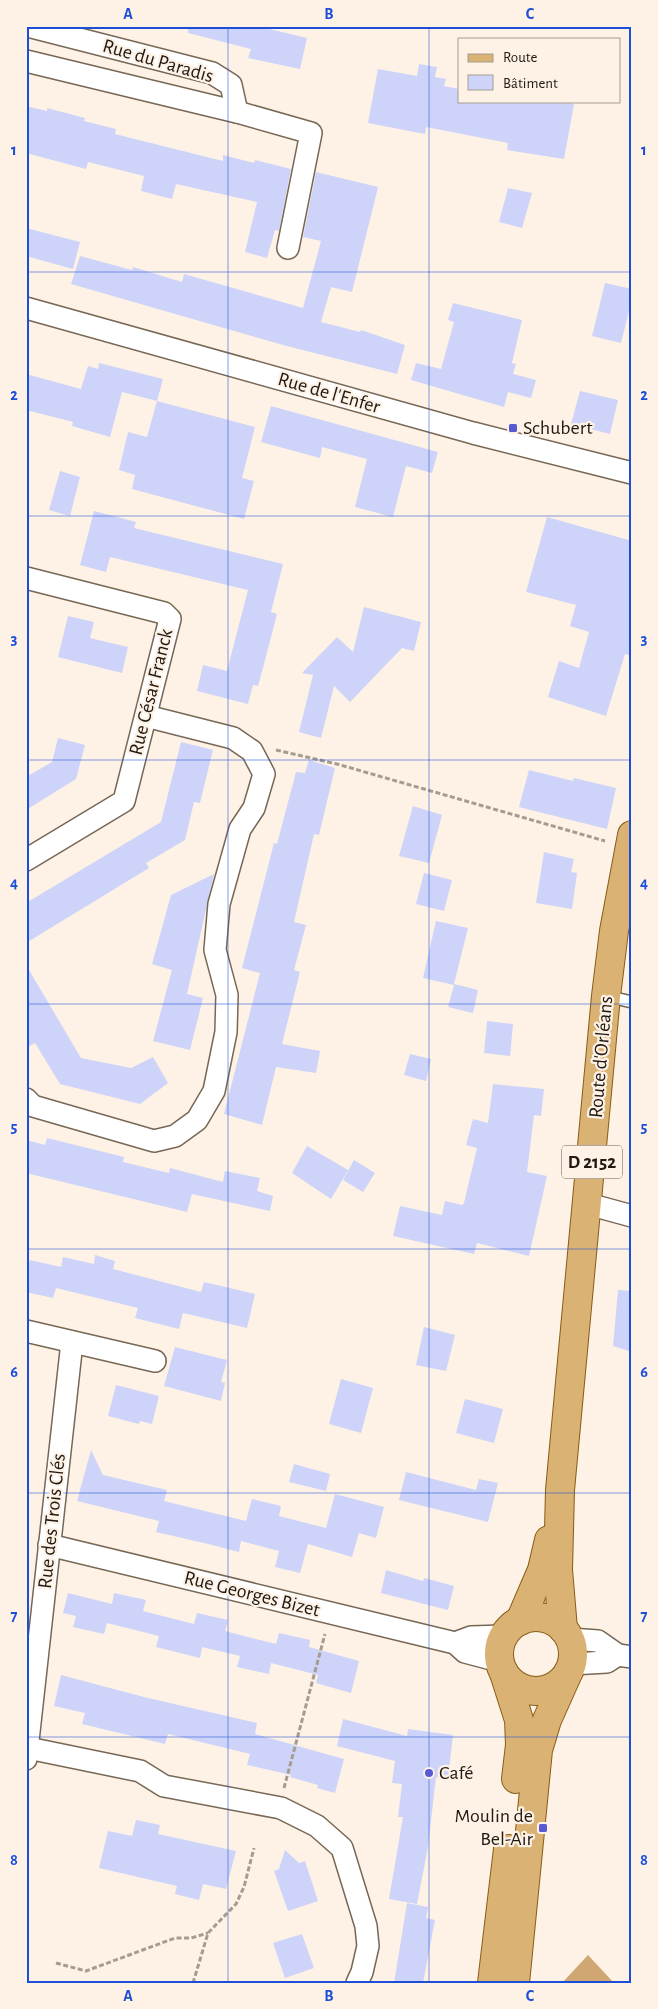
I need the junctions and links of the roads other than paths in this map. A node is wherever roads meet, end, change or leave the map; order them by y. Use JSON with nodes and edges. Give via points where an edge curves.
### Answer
{"nodes":[{"id":1,"x":28,"y":26,"type":"edge"},
{"id":2,"x":26,"y":61,"type":"edge"},
{"id":3,"x":237,"y":112,"type":"junction"},
{"id":4,"x":288,"y":248,"type":"dead end"},
{"id":5,"x":26,"y":308,"type":"edge"},
{"id":6,"x":632,"y":473,"type":"edge"},
{"id":7,"x":26,"y":578,"type":"edge"},
{"id":8,"x":146,"y":716,"type":"junction"},
{"id":9,"x":632,"y":835,"type":"edge"},
{"id":10,"x":26,"y":860,"type":"edge"},
{"id":11,"x":619,"y":999,"type":"edge"},
{"id":12,"x":26,"y":1099,"type":"edge"},
{"id":13,"x":588,"y":1204,"type":"junction"},
{"id":14,"x":632,"y":1216,"type":"edge"},
{"id":15,"x":26,"y":1330,"type":"edge"},
{"id":16,"x":72,"y":1342,"type":"junction"},
{"id":17,"x":155,"y":1361,"type":"dead end"},
{"id":18,"x":560,"y":1490,"type":"junction"},
{"id":19,"x":49,"y":1545,"type":"junction"},
{"id":20,"x":507,"y":1648,"type":"junction"},
{"id":21,"x":568,"y":1651,"type":"junction"},
{"id":22,"x":625,"y":1656,"type":"edge"},
{"id":23,"x":27,"y":1754,"type":"edge"},
{"id":24,"x":357,"y":1983,"type":"edge"},
{"id":25,"x":492,"y":1983,"type":"edge"},
{"id":26,"x":515,"y":1983,"type":"edge"}],
"edges":[{"from":1,"to":3,"type":"street","name":"Rue du Paradis","via":[[212,74],[231,85]]},
{"from":2,"to":3,"type":"street","name":"Rue du Paradis"},
{"from":3,"to":4,"type":"street","name":"Rue du Paradis","via":[[311,133]]},
{"from":5,"to":6,"type":"street","name":"Rue de l'Enfer","via":[[473,433]]},
{"from":7,"to":8,"type":"street","name":"Rue César Franck","via":[[164,613],[170,619]]},
{"from":8,"to":10,"type":"street","name":"Rue César Franck","via":[[124,801]]},
{"from":8,"to":12,"type":"street","via":[[233,738],[252,751],[264,774],[254,808],[240,829],[220,904],[215,950],[227,995],[226,1032],[214,1091],[197,1120],[175,1136],[154,1141],[33,1106]]},
{"from":9,"to":11,"type":"main road","name":"Route d'Orléans","number":"D 2152","via":[[614,931]]},
{"from":11,"to":13,"type":"main road","name":"Route d'Orléans","number":"D 2152"},
{"from":13,"to":14,"type":"street"},
{"from":13,"to":18,"type":"main road","name":"Route d'Orléans","number":"D 2152"},
{"from":15,"to":16,"type":"street"},
{"from":16,"to":17,"type":"street"},
{"from":16,"to":19,"type":"street","name":"Rue des Trois Clés"},
{"from":18,"to":20,"type":"main road","name":"Route d'Orléans","number":"D 2152","via":[[542,1570]]},
{"from":18,"to":21,"type":"main road","name":"Route d'Orléans","number":"D 2152","via":[[558,1570]]},
{"from":19,"to":20,"type":"street","name":"Rue Georges Bizet","via":[[455,1643],[465,1652]]},
{"from":19,"to":23,"type":"street","name":"Rue des Trois Clés"},
{"from":20,"to":21,"type":"main road","via":[[532,1617],[543,1618]]},
{"from":20,"to":21,"type":"main road","via":[[512,1683],[523,1690],[536,1692],[560,1683]]},
{"from":20,"to":25,"type":"main road","via":[[520,1745]]},
{"from":21,"to":22,"type":"street","via":[[598,1641]]},
{"from":21,"to":26,"type":"main road","name":"Route d'Orléans","number":"D 2152","via":[[538,1750]]},
{"from":23,"to":24,"type":"street","via":[[140,1771],[164,1786],[281,1808],[317,1826],[342,1848],[366,1926],[368,1946]]}]}
